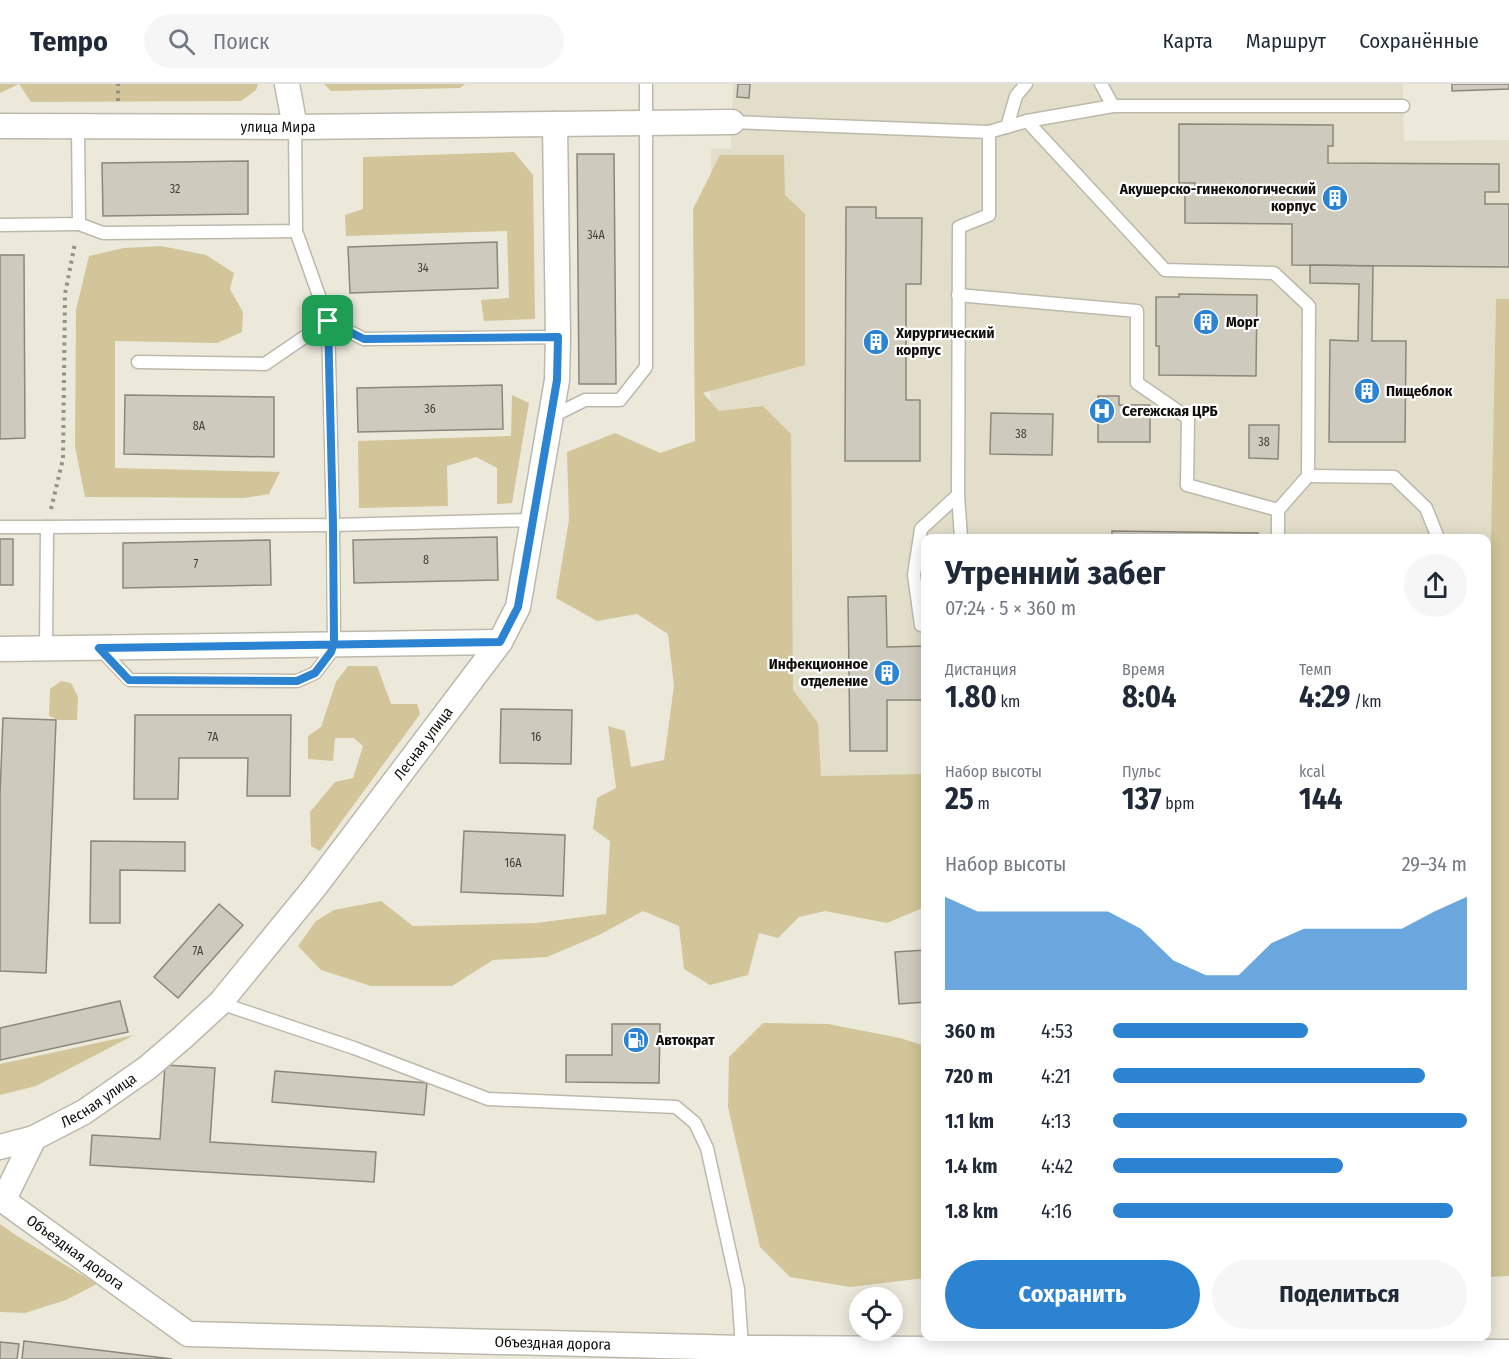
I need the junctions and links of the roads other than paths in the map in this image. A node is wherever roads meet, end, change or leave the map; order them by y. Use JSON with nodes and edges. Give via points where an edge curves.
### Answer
{"nodes":[{"id":1,"x":287,"y":84,"type":"edge"},
{"id":2,"x":646,"y":84,"type":"edge"},
{"id":3,"x":1026,"y":84,"type":"edge"},
{"id":4,"x":1101,"y":84,"type":"edge"},
{"id":5,"x":1113,"y":84,"type":"edge"},
{"id":6,"x":1113,"y":106,"type":"junction"},
{"id":7,"x":1403,"y":106,"type":"dead end"},
{"id":8,"x":1027,"y":121,"type":"junction"},
{"id":9,"x":732,"y":122,"type":"joint"},
{"id":10,"x":646,"y":123,"type":"junction"},
{"id":11,"x":555,"y":124,"type":"junction"},
{"id":12,"x":0,"y":126,"type":"edge"},
{"id":13,"x":78,"y":126,"type":"junction"},
{"id":14,"x":295,"y":126,"type":"junction"},
{"id":15,"x":1007,"y":127,"type":"junction"},
{"id":16,"x":989,"y":132,"type":"junction"},
{"id":17,"x":79,"y":224,"type":"junction"},
{"id":18,"x":0,"y":225,"type":"edge"},
{"id":19,"x":296,"y":231,"type":"junction"},
{"id":20,"x":958,"y":295,"type":"junction"},
{"id":21,"x":328,"y":321,"type":"junction"},
{"id":22,"x":558,"y":337,"type":"junction"},
{"id":23,"x":138,"y":362,"type":"dead end"},
{"id":24,"x":551,"y":417,"type":"junction"},
{"id":25,"x":1308,"y":476,"type":"junction"},
{"id":26,"x":958,"y":495,"type":"junction"},
{"id":27,"x":1278,"y":510,"type":"junction"},
{"id":28,"x":533,"y":520,"type":"junction"},
{"id":29,"x":333,"y":525,"type":"junction"},
{"id":30,"x":0,"y":527,"type":"edge"},
{"id":31,"x":47,"y":527,"type":"junction"},
{"id":32,"x":961,"y":534,"type":"edge"},
{"id":33,"x":1278,"y":534,"type":"edge"},
{"id":34,"x":1436,"y":534,"type":"edge"},
{"id":35,"x":921,"y":625,"type":"edge"},
{"id":36,"x":500,"y":642,"type":"junction"},
{"id":37,"x":334,"y":643,"type":"junction"},
{"id":38,"x":99,"y":648,"type":"junction"},
{"id":39,"x":0,"y":649,"type":"edge"},
{"id":40,"x":46,"y":649,"type":"junction"},
{"id":41,"x":220,"y":1003,"type":"junction"},
{"id":42,"x":34,"y":1138,"type":"junction"},
{"id":43,"x":0,"y":1147,"type":"edge"},
{"id":44,"x":2,"y":1199,"type":"edge"},
{"id":45,"x":742,"y":1348,"type":"junction"},
{"id":46,"x":1509,"y":1352,"type":"edge"}],
"edges":[{"from":1,"to":14,"type":"street"},
{"from":2,"to":10,"type":"lane"},
{"from":3,"to":15,"type":"lane","via":[[1016,96]]},
{"from":4,"to":6,"type":"lane"},
{"from":5,"to":6,"type":"lane"},
{"from":6,"to":7,"type":"lane"},
{"from":6,"to":8,"type":"lane"},
{"from":8,"to":15,"type":"lane"},
{"from":8,"to":25,"type":"lane","via":[[1165,270],[1274,273],[1309,306]]},
{"from":9,"to":10,"type":"street","name":"улица Мира"},
{"from":9,"to":16,"type":"lane"},
{"from":10,"to":11,"type":"street","name":"улица Мира"},
{"from":10,"to":24,"type":"lane","via":[[646,367],[620,400],[585,400]]},
{"from":11,"to":14,"type":"street","name":"улица Мира"},
{"from":11,"to":22,"type":"street"},
{"from":12,"to":13,"type":"street","name":"улица Мира"},
{"from":13,"to":14,"type":"street","name":"улица Мира"},
{"from":13,"to":17,"type":"lane"},
{"from":14,"to":19,"type":"lane"},
{"from":15,"to":16,"type":"lane"},
{"from":16,"to":20,"type":"lane","via":[[989,215],[958,227]]},
{"from":17,"to":18,"type":"lane"},
{"from":17,"to":19,"type":"lane","via":[[102,233]]},
{"from":19,"to":21,"type":"lane"},
{"from":20,"to":26,"type":"lane"},
{"from":20,"to":27,"type":"lane","via":[[1137,311],[1137,383],[1188,418],[1187,485]]},
{"from":21,"to":22,"type":"lane","via":[[364,339]]},
{"from":21,"to":23,"type":"lane","via":[[265,364]]},
{"from":21,"to":29,"type":"lane"},
{"from":22,"to":24,"type":"street"},
{"from":24,"to":28,"type":"street"},
{"from":25,"to":27,"type":"lane"},
{"from":25,"to":34,"type":"lane","via":[[1394,477],[1426,508]]},
{"from":26,"to":32,"type":"lane"},
{"from":26,"to":35,"type":"lane","via":[[921,529],[914,575]]},
{"from":27,"to":33,"type":"lane"},
{"from":28,"to":29,"type":"lane"},
{"from":28,"to":36,"type":"street","via":[[518,607]]},
{"from":29,"to":31,"type":"lane"},
{"from":29,"to":37,"type":"lane"},
{"from":30,"to":31,"type":"lane"},
{"from":31,"to":40,"type":"lane"},
{"from":36,"to":37,"type":"street"},
{"from":36,"to":41,"type":"street","name":"Лесная улица","via":[[314,888]]},
{"from":37,"to":38,"type":"street"},
{"from":37,"to":38,"type":"lane","via":[[315,673],[297,681],[129,680]]},
{"from":38,"to":40,"type":"street"},
{"from":39,"to":40,"type":"street"},
{"from":41,"to":42,"type":"street","name":"Лесная улица","via":[[147,1068],[84,1112]]},
{"from":41,"to":45,"type":"lane","via":[[354,1048],[488,1100],[676,1107],[694,1123],[707,1148],[738,1289]]},
{"from":42,"to":43,"type":"street","name":"Лесная улица"},
{"from":42,"to":44,"type":"street"},
{"from":44,"to":45,"type":"street","name":"Объездная дорога","via":[[188,1334]]},
{"from":45,"to":46,"type":"street","name":"Объездная дорога"}]}
